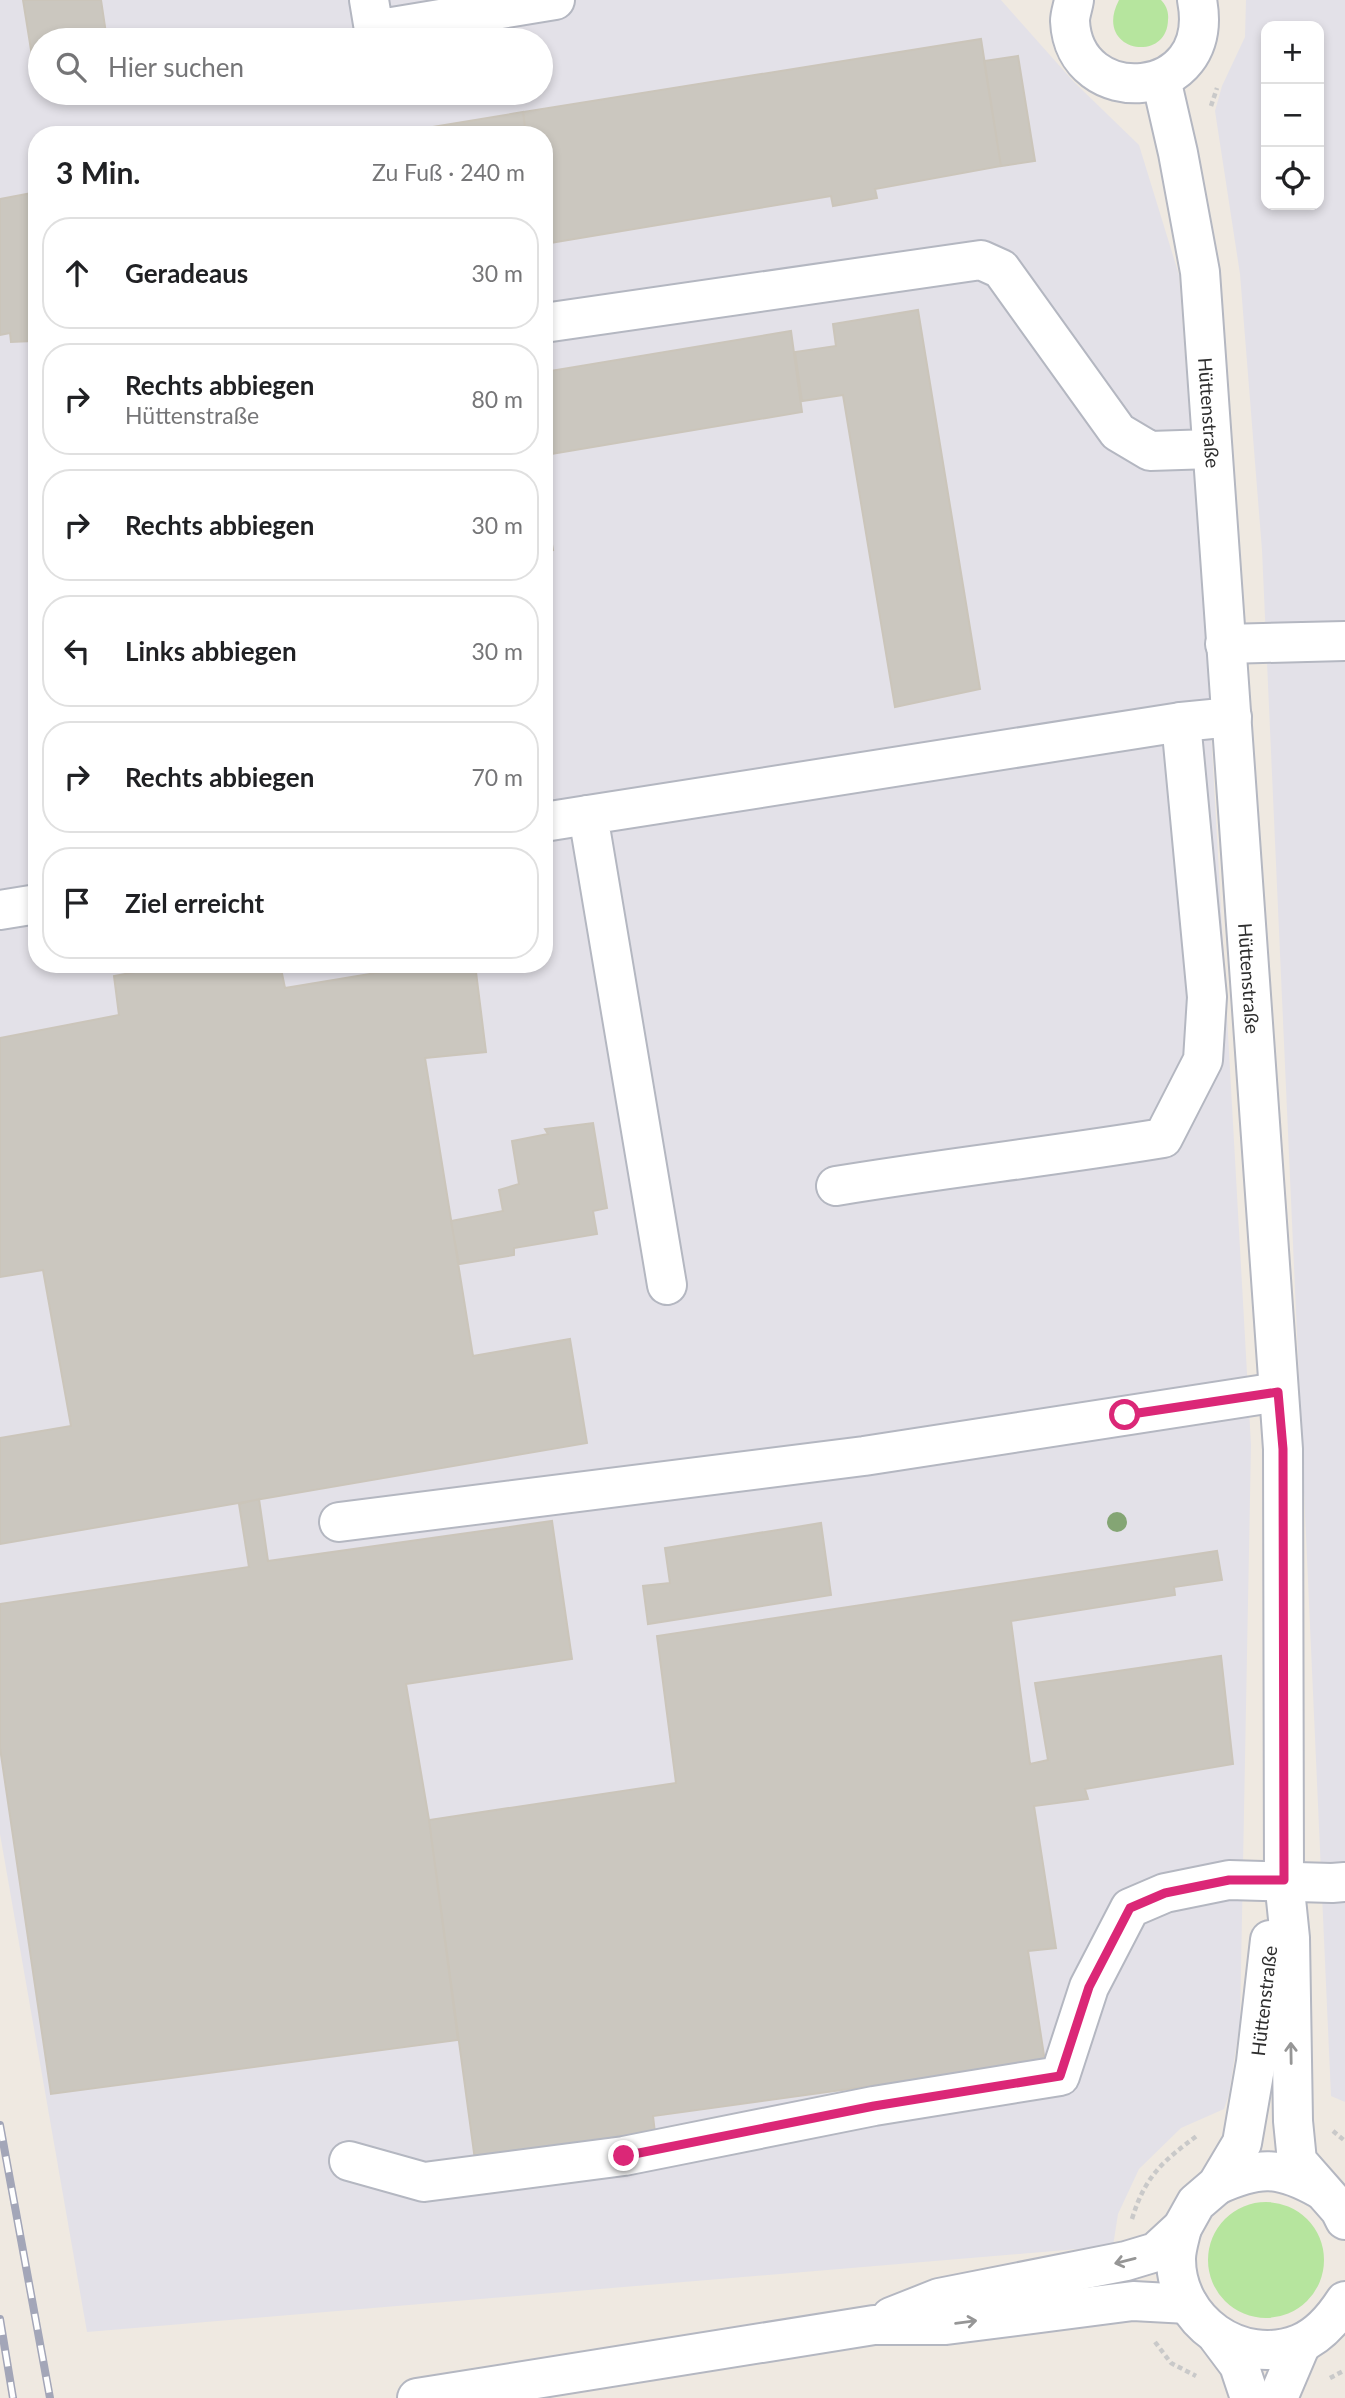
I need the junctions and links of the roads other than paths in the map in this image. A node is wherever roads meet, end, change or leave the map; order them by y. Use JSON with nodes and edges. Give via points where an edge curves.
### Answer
{"nodes":[{"id":1,"x":369,"y":0,"type":"edge"},
{"id":2,"x":555,"y":0,"type":"edge"},
{"id":3,"x":1074,"y":0,"type":"edge"},
{"id":4,"x":1197,"y":0,"type":"edge"},
{"id":5,"x":374,"y":28,"type":"edge"},
{"id":6,"x":386,"y":28,"type":"edge"},
{"id":7,"x":1161,"y":79,"type":"junction"},
{"id":8,"x":553,"y":322,"type":"edge"},
{"id":9,"x":1212,"y":449,"type":"junction"},
{"id":10,"x":1345,"y":641,"type":"edge"},
{"id":11,"x":1225,"y":644,"type":"junction"},
{"id":12,"x":1232,"y":717,"type":"junction"},
{"id":13,"x":1181,"y":722,"type":"junction"},
{"id":14,"x":588,"y":815,"type":"junction"},
{"id":15,"x":553,"y":821,"type":"edge"},
{"id":16,"x":28,"y":905,"type":"edge"},
{"id":17,"x":0,"y":910,"type":"edge"},
{"id":18,"x":836,"y":1186,"type":"dead end"},
{"id":19,"x":667,"y":1285,"type":"dead end"},
{"id":20,"x":1278,"y":1392,"type":"junction"},
{"id":21,"x":339,"y":1522,"type":"dead end"},
{"id":22,"x":1284,"y":1880,"type":"junction"},
{"id":23,"x":1345,"y":1882,"type":"edge"},
{"id":24,"x":349,"y":2161,"type":"dead end"},
{"id":25,"x":1217,"y":2185,"type":"junction"},
{"id":26,"x":1338,"y":2208,"type":"edge"},
{"id":27,"x":1182,"y":2228,"type":"junction"},
{"id":28,"x":1345,"y":2301,"type":"edge"},
{"id":29,"x":1188,"y":2304,"type":"junction"},
{"id":30,"x":874,"y":2325,"type":"junction"},
{"id":31,"x":1219,"y":2337,"type":"junction"},
{"id":32,"x":1301,"y":2344,"type":"junction"},
{"id":33,"x":417,"y":2398,"type":"edge"},
{"id":34,"x":1250,"y":2398,"type":"edge"},
{"id":35,"x":1278,"y":2398,"type":"edge"}],
"edges":[{"from":1,"to":5,"type":"street"},
{"from":2,"to":6,"type":"street"},
{"from":3,"to":7,"type":"street","via":[[1070,20],[1084,60],[1119,82]]},
{"from":4,"to":7,"type":"street","via":[[1198,36],[1190,54]]},
{"from":7,"to":9,"type":"street","name":"Hüttenstraße","via":[[1200,272]]},
{"from":8,"to":9,"type":"street","via":[[981,260],[1001,269],[1118,432],[1150,451]]},
{"from":9,"to":11,"type":"street","name":"Hüttenstraße"},
{"from":10,"to":11,"type":"street"},
{"from":11,"to":12,"type":"street","name":"Hüttenstraße"},
{"from":12,"to":13,"type":"street"},
{"from":12,"to":20,"type":"street","name":"Hüttenstraße"},
{"from":13,"to":14,"type":"street"},
{"from":13,"to":18,"type":"street","via":[[1207,997],[1203,1060],[1163,1138]]},
{"from":14,"to":15,"type":"street"},
{"from":14,"to":19,"type":"street"},
{"from":16,"to":17,"type":"street"},
{"from":20,"to":21,"type":"street","via":[[864,1456]]},
{"from":20,"to":22,"type":"street","name":"Hüttenstraße","via":[[1283,1449]]},
{"from":22,"to":23,"type":"street"},
{"from":22,"to":24,"type":"street","via":[[1229,1880],[1165,1893],[1130,1908],[1089,1987],[1060,2076],[874,2106],[624,2156],[424,2182]]},
{"from":22,"to":25,"type":"street","name":"Hüttenstraße","via":[[1267,1953],[1242,2143]]},
{"from":26,"to":22,"type":"street","name":"Hüttenstraße","one_way":true,"via":[[1297,2161]]},
{"from":25,"to":26,"type":"street","via":[[1242,2174],[1270,2170],[1297,2176]]},
{"from":25,"to":27,"type":"street","via":[[1196,2203]]},
{"from":27,"to":29,"type":"street","via":[[1176,2258],[1180,2289]]},
{"from":27,"to":30,"type":"street","one_way":true,"via":[[1156,2252],[939,2298]]},
{"from":28,"to":32,"type":"street","via":[[1333,2320]]},
{"from":30,"to":29,"type":"street","one_way":true,"via":[[946,2325],[1133,2301]]},
{"from":29,"to":31,"type":"street"},
{"from":30,"to":33,"type":"street"},
{"from":31,"to":32,"type":"street","via":[[1247,2349],[1278,2350]]},
{"from":31,"to":34,"type":"street","via":[[1239,2365]]},
{"from":32,"to":35,"type":"street"}]}
